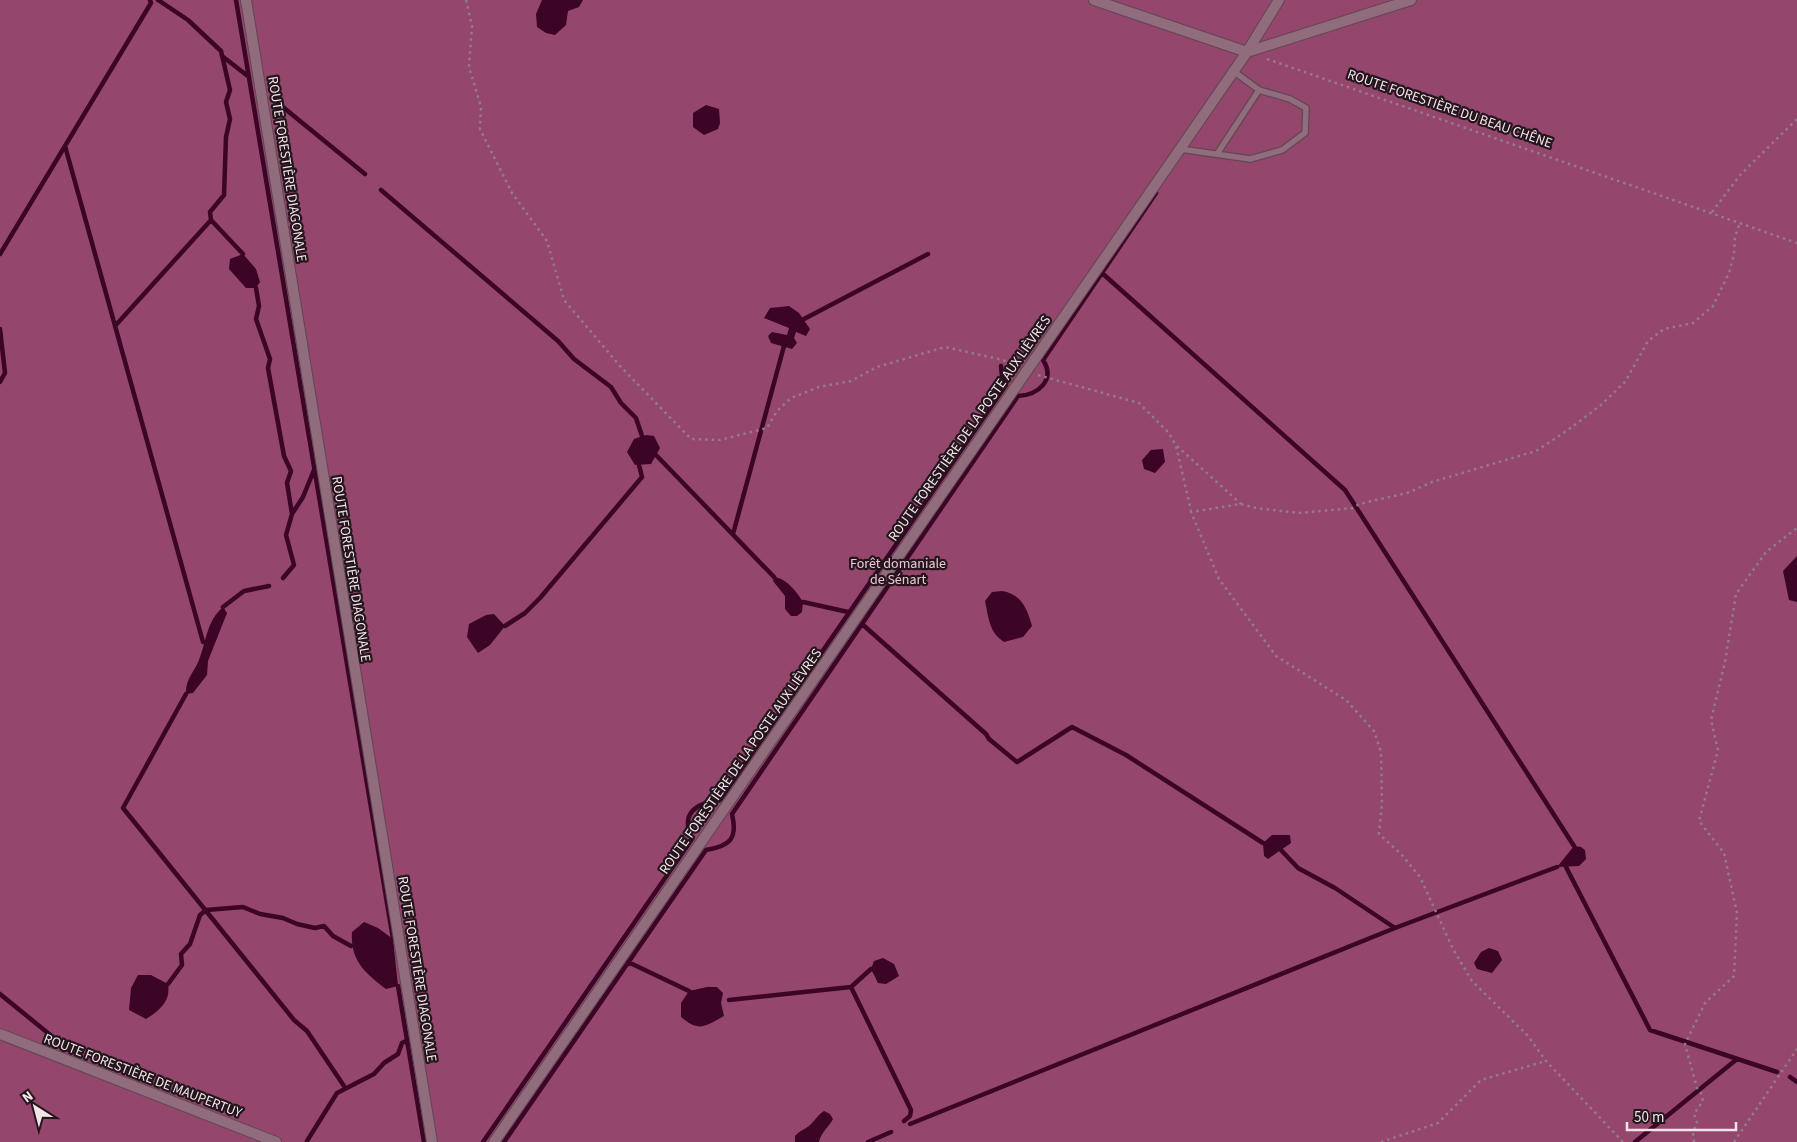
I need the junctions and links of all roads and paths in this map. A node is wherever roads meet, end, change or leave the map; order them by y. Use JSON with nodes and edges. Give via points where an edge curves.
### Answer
{"nodes":[{"id":1,"x":246,"y":0,"type":"edge"},
{"id":2,"x":466,"y":0,"type":"edge"},
{"id":3,"x":1094,"y":0,"type":"edge"},
{"id":4,"x":1279,"y":0,"type":"edge"},
{"id":5,"x":1411,"y":0,"type":"edge"},
{"id":6,"x":1247,"y":52,"type":"junction"},
{"id":7,"x":1232,"y":70,"type":"junction"},
{"id":8,"x":1259,"y":90,"type":"junction"},
{"id":9,"x":1797,"y":119,"type":"edge"},
{"id":10,"x":1178,"y":148,"type":"junction"},
{"id":11,"x":1217,"y":154,"type":"junction"},
{"id":12,"x":1712,"y":212,"type":"junction"},
{"id":13,"x":1740,"y":223,"type":"junction"},
{"id":14,"x":1797,"y":243,"type":"edge"},
{"id":15,"x":1026,"y":371,"type":"junction"},
{"id":16,"x":1176,"y":446,"type":"junction"},
{"id":17,"x":1241,"y":504,"type":"junction"},
{"id":18,"x":1192,"y":512,"type":"junction"},
{"id":19,"x":1797,"y":528,"type":"edge"},
{"id":20,"x":0,"y":1034,"type":"edge"},
{"id":21,"x":1797,"y":1050,"type":"edge"},
{"id":22,"x":1546,"y":1061,"type":"junction"},
{"id":23,"x":276,"y":1142,"type":"edge"},
{"id":24,"x":432,"y":1142,"type":"edge"},
{"id":25,"x":494,"y":1142,"type":"edge"},
{"id":26,"x":1381,"y":1142,"type":"edge"},
{"id":27,"x":1623,"y":1142,"type":"edge"},
{"id":28,"x":1694,"y":1142,"type":"edge"},
{"id":29,"x":1734,"y":1142,"type":"edge"}],
"edges":[{"from":1,"to":24,"type":"street","name":"ROUTE FORESTIÈRE DIAGONALE"},
{"from":2,"to":15,"type":"path","via":[[472,26],[469,67],[481,107],[480,129],[512,193],[547,241],[564,300],[620,366],[691,439],[720,440],[767,428],[777,411],[792,398],[820,387],[851,381],[877,367],[945,347],[1003,360]]},
{"from":3,"to":6,"type":"street"},
{"from":4,"to":6,"type":"street","name":"ROUTE FORESTIÈRE DE LA POSTE AUX LIÈVRES"},
{"from":5,"to":6,"type":"street"},
{"from":6,"to":7,"type":"street","name":"ROUTE FORESTIÈRE DE LA POSTE AUX LIÈVRES"},
{"from":6,"to":12,"type":"path","name":"ROUTE FORESTIÈRE DU BEAU CHÊNE"},
{"from":7,"to":8,"type":"lane"},
{"from":7,"to":10,"type":"street","name":"ROUTE FORESTIÈRE DE LA POSTE AUX LIÈVRES"},
{"from":8,"to":11,"type":"lane"},
{"from":8,"to":11,"type":"lane","via":[[1290,99],[1306,108],[1305,133],[1282,150],[1250,159]]},
{"from":9,"to":12,"type":"path","via":[[1741,174]]},
{"from":10,"to":11,"type":"lane"},
{"from":10,"to":15,"type":"street","name":"ROUTE FORESTIÈRE DE LA POSTE AUX LIÈVRES"},
{"from":12,"to":13,"type":"path","name":"ROUTE FORESTIÈRE DU BEAU CHÊNE"},
{"from":13,"to":14,"type":"path","name":"ROUTE FORESTIÈRE DU BEAU CHÊNE"},
{"from":13,"to":17,"type":"path","via":[[1729,273],[1713,306],[1693,322],[1664,329],[1648,341],[1625,382],[1601,405],[1536,450],[1353,508],[1299,513]]},
{"from":15,"to":16,"type":"path","via":[[1138,403],[1169,432]]},
{"from":15,"to":25,"type":"street","name":"ROUTE FORESTIÈRE DE LA POSTE AUX LIÈVRES"},
{"from":16,"to":17,"type":"path"},
{"from":16,"to":18,"type":"path"},
{"from":17,"to":18,"type":"path"},
{"from":18,"to":22,"type":"path","via":[[1219,579],[1276,656],[1346,700],[1374,731],[1381,752],[1379,834],[1420,877],[1453,949],[1472,981],[1528,1036]]},
{"from":19,"to":28,"type":"path","via":[[1766,552],[1736,594],[1711,720],[1718,750],[1699,821],[1724,853],[1738,914],[1734,976],[1705,1003],[1685,1044],[1703,1101],[1694,1114],[1697,1123],[1693,1132]]},
{"from":20,"to":23,"type":"street","name":"ROUTE FORESTIÈRE DE MAUPERTUY"},
{"from":21,"to":29,"type":"path"},
{"from":22,"to":26,"type":"path","via":[[1481,1080],[1438,1123]]},
{"from":22,"to":27,"type":"path"}]}
